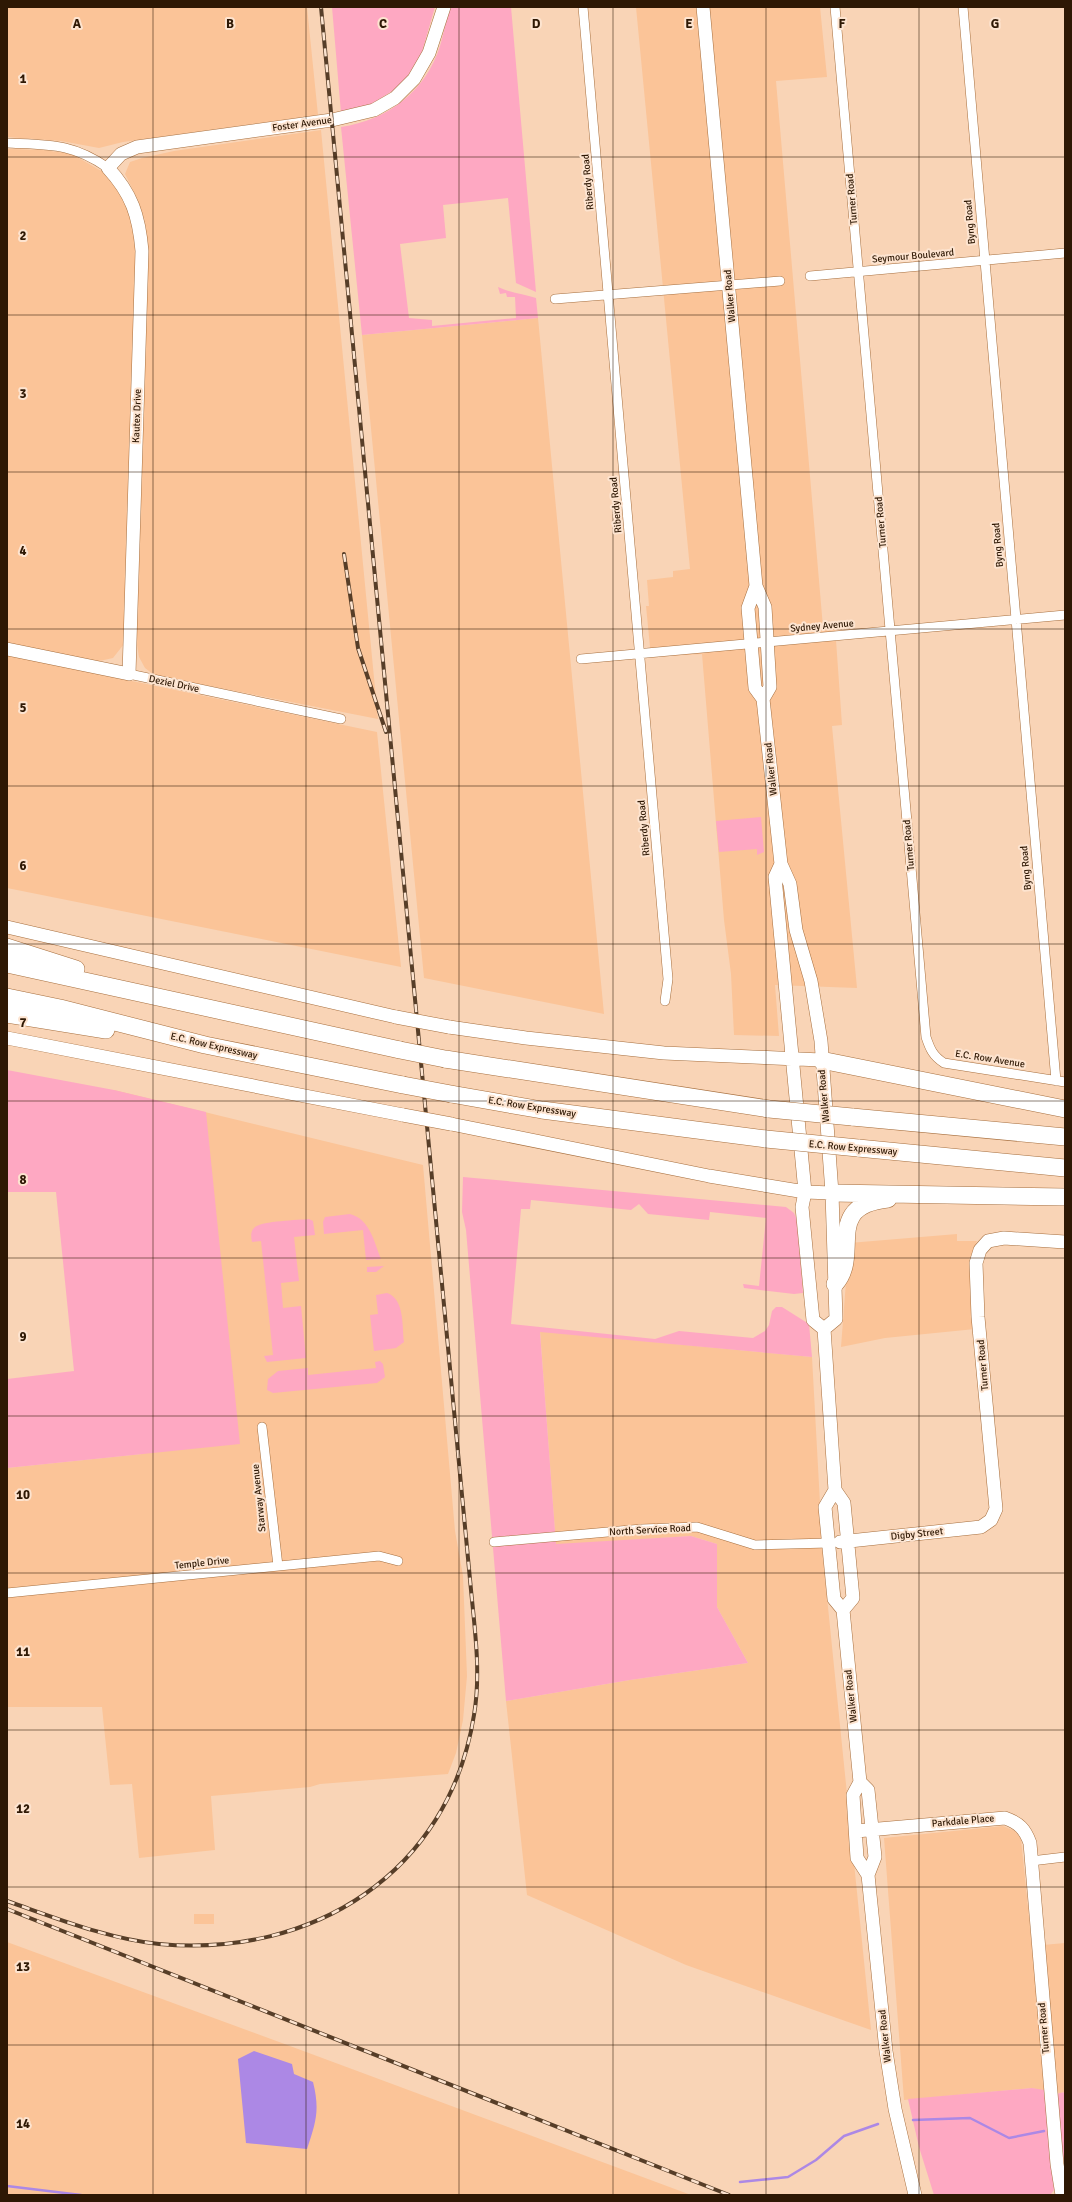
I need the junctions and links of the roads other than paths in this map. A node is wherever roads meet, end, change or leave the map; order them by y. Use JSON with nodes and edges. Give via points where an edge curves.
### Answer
{"nodes":[{"id":1,"x":444,"y":7,"type":"edge"},
{"id":2,"x":583,"y":7,"type":"edge"},
{"id":3,"x":703,"y":7,"type":"edge"},
{"id":4,"x":835,"y":7,"type":"edge"},
{"id":5,"x":963,"y":7,"type":"edge"},
{"id":6,"x":7,"y":143,"type":"edge"},
{"id":7,"x":108,"y":168,"type":"junction"},
{"id":8,"x":1065,"y":253,"type":"edge"},
{"id":9,"x":985,"y":260,"type":"junction"},
{"id":10,"x":859,"y":272,"type":"junction"},
{"id":11,"x":810,"y":276,"type":"dead end"},
{"id":12,"x":780,"y":281,"type":"dead end"},
{"id":13,"x":729,"y":285,"type":"junction"},
{"id":14,"x":608,"y":294,"type":"junction"},
{"id":15,"x":555,"y":299,"type":"dead end"},
{"id":16,"x":756,"y":586,"type":"junction"},
{"id":17,"x":1065,"y":615,"type":"edge"},
{"id":18,"x":1016,"y":620,"type":"junction"},
{"id":19,"x":890,"y":631,"type":"junction"},
{"id":20,"x":767,"y":643,"type":"junction"},
{"id":21,"x":751,"y":644,"type":"junction"},
{"id":22,"x":7,"y":649,"type":"edge"},
{"id":23,"x":640,"y":653,"type":"junction"},
{"id":24,"x":581,"y":659,"type":"dead end"},
{"id":25,"x":129,"y":674,"type":"junction"},
{"id":26,"x":763,"y":699,"type":"junction"},
{"id":27,"x":341,"y":719,"type":"dead end"},
{"id":28,"x":781,"y":864,"type":"junction"},
{"id":29,"x":7,"y":927,"type":"edge"},
{"id":30,"x":7,"y":947,"type":"edge"},
{"id":31,"x":7,"y":964,"type":"edge"},
{"id":32,"x":7,"y":996,"type":"edge"},
{"id":33,"x":172,"y":999,"type":"junction"},
{"id":34,"x":665,"y":1002,"type":"dead end"},
{"id":35,"x":7,"y":1014,"type":"edge"},
{"id":36,"x":926,"y":1037,"type":"joint"},
{"id":37,"x":7,"y":1038,"type":"edge"},
{"id":38,"x":205,"y":1045,"type":"junction"},
{"id":39,"x":791,"y":1059,"type":"junction"},
{"id":40,"x":821,"y":1060,"type":"junction"},
{"id":41,"x":1060,"y":1082,"type":"edge"},
{"id":42,"x":1065,"y":1109,"type":"edge"},
{"id":43,"x":1065,"y":1137,"type":"edge"},
{"id":44,"x":1065,"y":1168,"type":"edge"},
{"id":45,"x":805,"y":1192,"type":"junction"},
{"id":46,"x":832,"y":1193,"type":"junction"},
{"id":47,"x":938,"y":1194,"type":"junction"},
{"id":48,"x":1065,"y":1197,"type":"edge"},
{"id":49,"x":1065,"y":1242,"type":"edge"},
{"id":50,"x":835,"y":1284,"type":"junction"},
{"id":51,"x":824,"y":1329,"type":"junction"},
{"id":52,"x":262,"y":1427,"type":"dead end"},
{"id":53,"x":835,"y":1490,"type":"junction"},
{"id":54,"x":996,"y":1509,"type":"joint"},
{"id":55,"x":847,"y":1541,"type":"junction"},
{"id":56,"x":494,"y":1542,"type":"dead end"},
{"id":57,"x":829,"y":1543,"type":"junction"},
{"id":58,"x":398,"y":1561,"type":"dead end"},
{"id":59,"x":278,"y":1566,"type":"junction"},
{"id":60,"x":7,"y":1593,"type":"edge"},
{"id":61,"x":843,"y":1610,"type":"junction"},
{"id":62,"x":860,"y":1782,"type":"junction"},
{"id":63,"x":872,"y":1829,"type":"junction"},
{"id":64,"x":856,"y":1831,"type":"junction"},
{"id":65,"x":1065,"y":1858,"type":"edge"},
{"id":66,"x":1031,"y":1861,"type":"junction"},
{"id":67,"x":868,"y":1875,"type":"junction"},
{"id":68,"x":915,"y":2195,"type":"edge"},
{"id":69,"x":1063,"y":2195,"type":"edge"}],
"edges":[{"from":1,"to":7,"type":"main road","name":"Foster Avenue","via":[[429,53],[414,79],[395,98],[374,110],[332,120],[137,148],[121,154]]},
{"from":2,"to":14,"type":"street","name":"Riberdy Road"},
{"from":3,"to":13,"type":"main road","name":"Walker Road"},
{"from":4,"to":10,"type":"street","name":"Turner Road"},
{"from":5,"to":9,"type":"street","name":"Byng Road"},
{"from":6,"to":7,"type":"street","via":[[65,147],[88,155]]},
{"from":7,"to":25,"type":"main road","name":"Kautex Drive","via":[[122,183],[134,206],[140,226],[142,251]]},
{"from":8,"to":9,"type":"street","name":"Seymour Boulevard"},
{"from":9,"to":10,"type":"street","name":"Seymour Boulevard"},
{"from":9,"to":18,"type":"street","name":"Byng Road"},
{"from":10,"to":11,"type":"street","name":"Seymour Boulevard"},
{"from":10,"to":19,"type":"street","name":"Turner Road"},
{"from":12,"to":13,"type":"street"},
{"from":13,"to":14,"type":"street"},
{"from":13,"to":16,"type":"main road","name":"Walker Road"},
{"from":14,"to":15,"type":"street"},
{"from":14,"to":23,"type":"street","name":"Riberdy Road"},
{"from":16,"to":20,"type":"main road","name":"Walker Road","via":[[765,607]]},
{"from":16,"to":21,"type":"main road","name":"Walker Road","via":[[748,608]]},
{"from":17,"to":18,"type":"street","name":"Sydney Avenue"},
{"from":18,"to":19,"type":"street","name":"Sydney Avenue"},
{"from":18,"to":41,"type":"street","name":"Byng Road"},
{"from":19,"to":20,"type":"street","name":"Sydney Avenue"},
{"from":19,"to":36,"type":"street","name":"Turner Road"},
{"from":20,"to":21,"type":"street","name":"Sydney Avenue"},
{"from":20,"to":26,"type":"main road","name":"Walker Road","via":[[770,687]]},
{"from":21,"to":23,"type":"street","name":"Sydney Avenue"},
{"from":21,"to":26,"type":"main road","name":"Walker Road","via":[[755,688]]},
{"from":22,"to":25,"type":"main road","name":"Deziel Drive"},
{"from":23,"to":24,"type":"street","name":"Sydney Avenue"},
{"from":23,"to":34,"type":"street","name":"Riberdy Road","via":[[668,979]]},
{"from":25,"to":27,"type":"street","name":"Deziel Drive"},
{"from":26,"to":28,"type":"main road","name":"Walker Road"},
{"from":28,"to":39,"type":"main road","name":"Walker Road","via":[[775,877]]},
{"from":28,"to":40,"type":"main road","name":"Walker Road","via":[[790,884],[796,930],[810,980],[821,1041]]},
{"from":29,"to":39,"type":"main road","bridge":true,"via":[[448,1027],[664,1053]]},
{"from":30,"to":33,"type":"highway"},
{"from":31,"to":33,"type":"highway"},
{"from":32,"to":38,"type":"highway","name":"E.C. Row Expressway"},
{"from":33,"to":43,"type":"highway","bridge":true,"via":[[400,1050],[508,1070],[769,1109]]},
{"from":35,"to":38,"type":"highway"},
{"from":36,"to":41,"type":"street","name":"E.C. Row Avenue","via":[[936,1058],[944,1063]]},
{"from":37,"to":45,"type":"main road","bridge":true,"via":[[709,1176]]},
{"from":38,"to":44,"type":"highway","name":"E.C. Row Expressway","bridge":true,"via":[[542,1110],[766,1139]]},
{"from":39,"to":40,"type":"main road"},
{"from":39,"to":45,"type":"main road","name":"Walker Road"},
{"from":40,"to":42,"type":"highway"},
{"from":40,"to":46,"type":"main road","name":"Walker Road"},
{"from":45,"to":46,"type":"main road"},
{"from":45,"to":51,"type":"main road","name":"Walker Road","via":[[802,1207],[813,1320]]},
{"from":46,"to":47,"type":"highway"},
{"from":46,"to":50,"type":"main road","name":"Walker Road"},
{"from":47,"to":48,"type":"highway"},
{"from":47,"to":50,"type":"highway","via":[[877,1200],[857,1209],[850,1218],[842,1276]]},
{"from":49,"to":54,"type":"main road","name":"Turner Road","via":[[1004,1238],[988,1241],[980,1250],[975,1275]]},
{"from":50,"to":51,"type":"main road","name":"Walker Road","via":[[836,1319]]},
{"from":51,"to":53,"type":"main road"},
{"from":52,"to":59,"type":"street","name":"Starway Avenue"},
{"from":53,"to":55,"type":"main road","via":[[844,1503]]},
{"from":53,"to":57,"type":"main road","name":"Walker Road","via":[[825,1507]]},
{"from":54,"to":55,"type":"main road","name":"Digby Street","via":[[991,1520],[981,1528]]},
{"from":55,"to":57,"type":"main road","name":"Digby Street"},
{"from":55,"to":61,"type":"main road","via":[[852,1598]]},
{"from":56,"to":57,"type":"street","name":"North Service Road","via":[[642,1529],[697,1527],[755,1545]]},
{"from":57,"to":61,"type":"main road","name":"Walker Road","via":[[834,1599]]},
{"from":58,"to":59,"type":"street","name":"Temple Drive","via":[[379,1556]]},
{"from":59,"to":60,"type":"street","name":"Temple Drive"},
{"from":61,"to":62,"type":"main road","name":"Walker Road"},
{"from":62,"to":63,"type":"main road","name":"Walker Road","via":[[868,1790]]},
{"from":62,"to":64,"type":"main road","name":"Walker Road","via":[[853,1795]]},
{"from":63,"to":64,"type":"main road","name":"Parkdale Place"},
{"from":63,"to":66,"type":"main road","name":"Parkdale Place","via":[[1005,1818],[1016,1822],[1026,1831]]},
{"from":63,"to":67,"type":"main road","name":"Walker Road","via":[[875,1857]]},
{"from":64,"to":67,"type":"main road","name":"Walker Road","via":[[857,1858]]},
{"from":65,"to":66,"type":"street"},
{"from":66,"to":69,"type":"main road","name":"Turner Road","via":[[1057,2164]]},
{"from":67,"to":68,"type":"main road","name":"Walker Road","via":[[893,2098]]}]}
